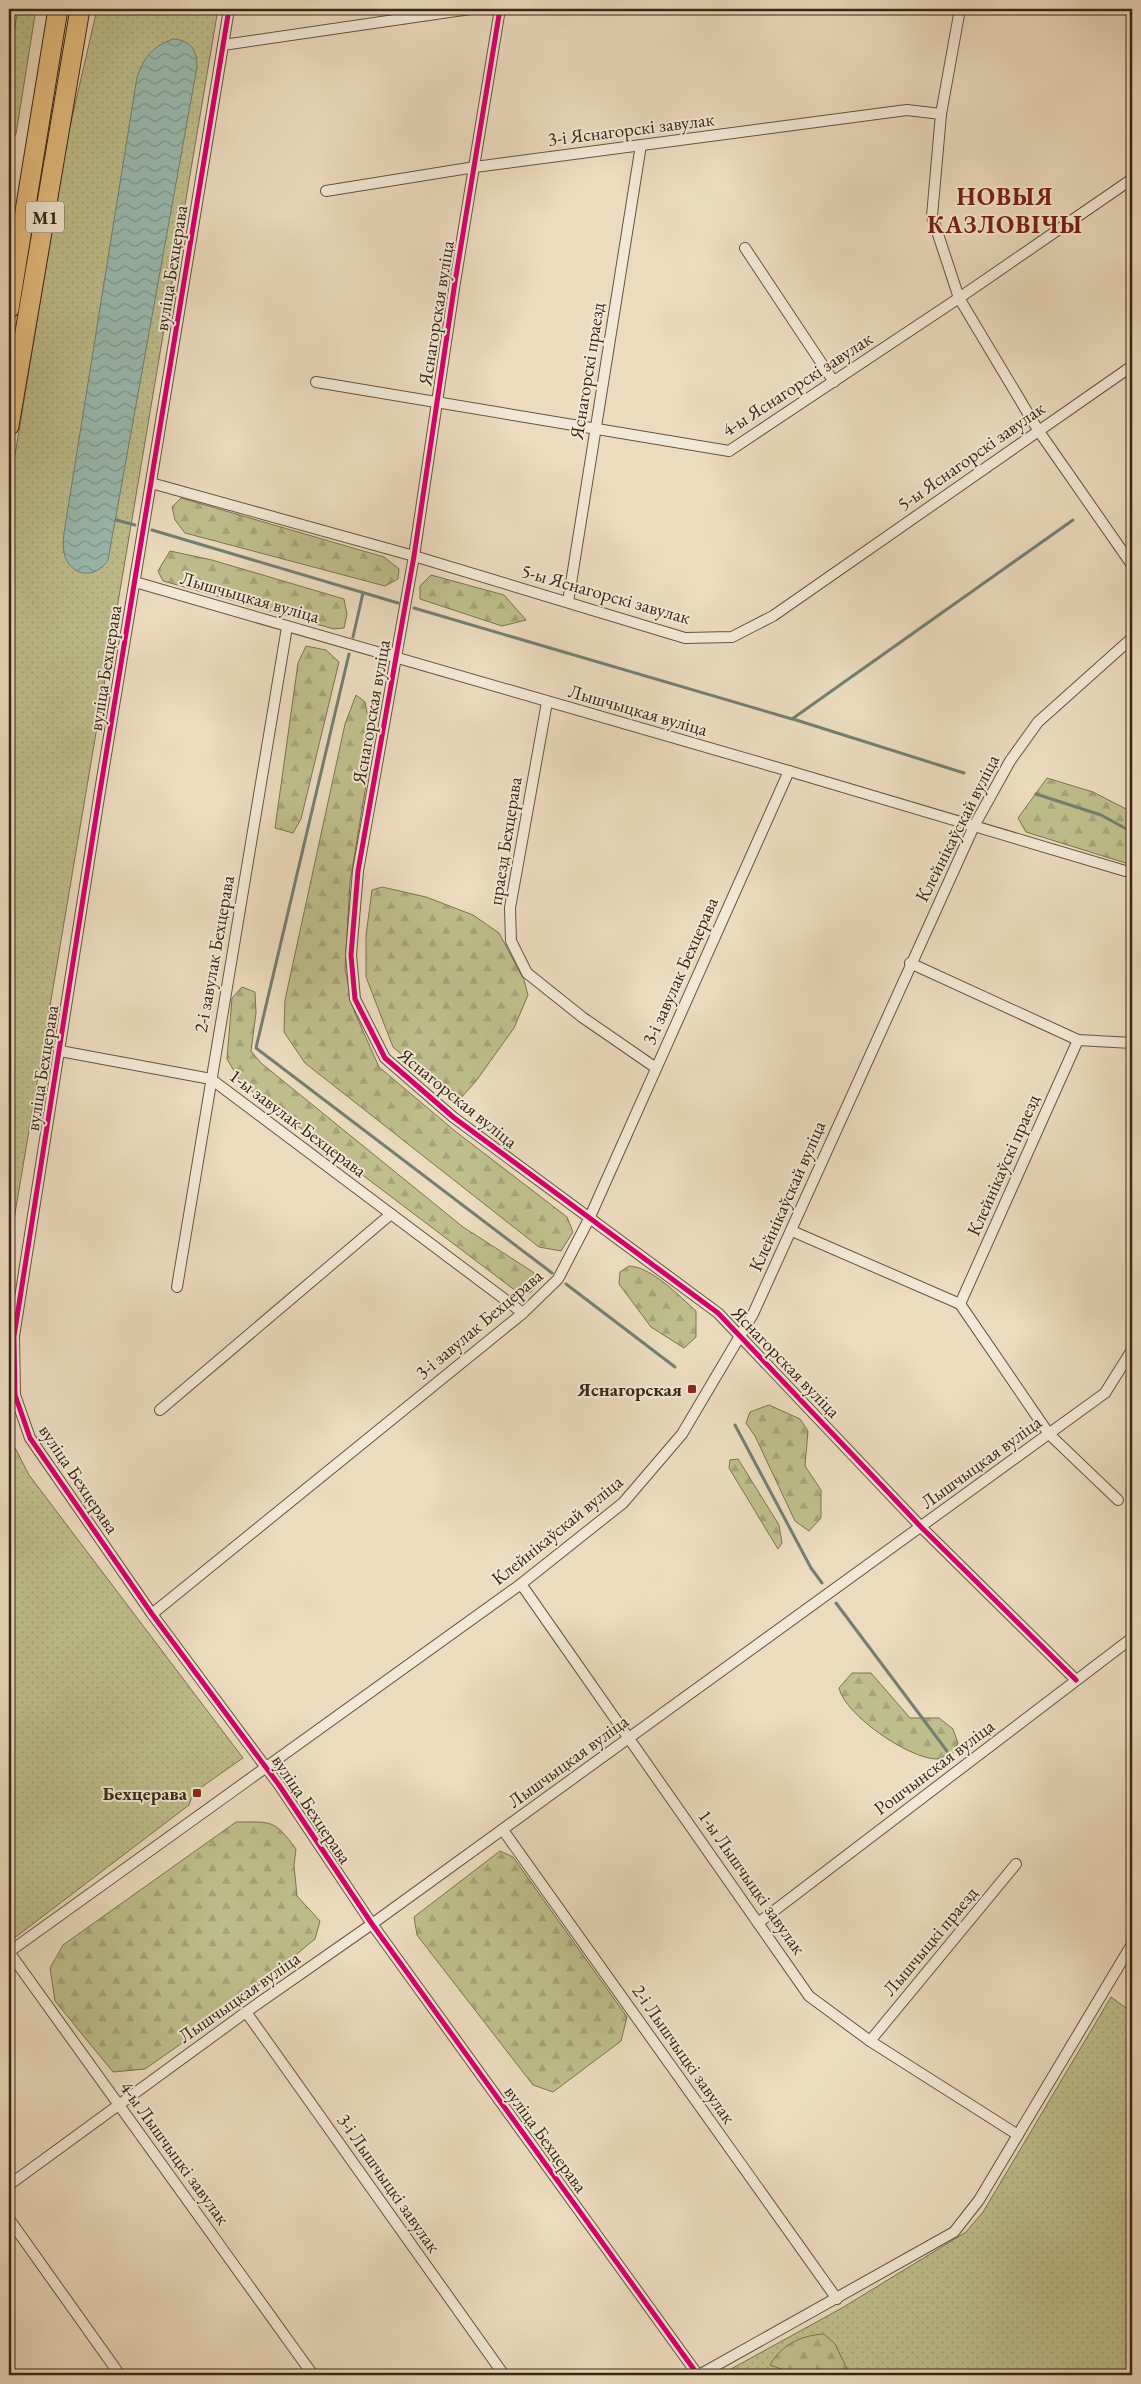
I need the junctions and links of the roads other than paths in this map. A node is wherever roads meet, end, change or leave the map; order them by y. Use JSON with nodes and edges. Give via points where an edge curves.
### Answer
{"nodes":[{"id":1,"x":58,"y":9,"type":"edge"},
{"id":2,"x":80,"y":9,"type":"edge"},
{"id":3,"x":229,"y":9,"type":"edge"},
{"id":4,"x":470,"y":9,"type":"edge"},
{"id":5,"x":500,"y":9,"type":"edge"},
{"id":6,"x":960,"y":9,"type":"edge"},
{"id":7,"x":223,"y":45,"type":"junction"},
{"id":8,"x":941,"y":114,"type":"junction"},
{"id":9,"x":641,"y":145,"type":"junction"},
{"id":10,"x":475,"y":167,"type":"junction"},
{"id":11,"x":1132,"y":179,"type":"edge"},
{"id":12,"x":326,"y":191,"type":"dead end"},
{"id":13,"x":745,"y":248,"type":"dead end"},
{"id":14,"x":959,"y":298,"type":"junction"},
{"id":15,"x":9,"y":309,"type":"edge"},
{"id":16,"x":1132,"y":366,"type":"edge"},
{"id":17,"x":316,"y":382,"type":"dead end"},
{"id":18,"x":834,"y":382,"type":"junction"},
{"id":19,"x":438,"y":403,"type":"junction"},
{"id":20,"x":9,"y":426,"type":"edge"},
{"id":21,"x":596,"y":430,"type":"junction"},
{"id":22,"x":1038,"y":430,"type":"junction"},
{"id":23,"x":151,"y":483,"type":"junction"},
{"id":24,"x":414,"y":556,"type":"junction"},
{"id":25,"x":1132,"y":565,"type":"edge"},
{"id":26,"x":135,"y":582,"type":"junction"},
{"id":27,"x":568,"y":602,"type":"junction"},
{"id":28,"x":287,"y":627,"type":"junction"},
{"id":29,"x":1132,"y":638,"type":"edge"},
{"id":30,"x":395,"y":659,"type":"junction"},
{"id":31,"x":547,"y":702,"type":"junction"},
{"id":32,"x":789,"y":771,"type":"junction"},
{"id":33,"x":974,"y":826,"type":"junction"},
{"id":34,"x":1132,"y":873,"type":"edge"},
{"id":35,"x":910,"y":963,"type":"junction"},
{"id":36,"x":1078,"y":1040,"type":"junction"},
{"id":37,"x":1132,"y":1043,"type":"edge"},
{"id":38,"x":60,"y":1051,"type":"junction"},
{"id":39,"x":656,"y":1068,"type":"junction"},
{"id":40,"x":211,"y":1079,"type":"junction"},
{"id":41,"x":391,"y":1214,"type":"junction"},
{"id":42,"x":589,"y":1219,"type":"junction"},
{"id":43,"x":792,"y":1231,"type":"junction"},
{"id":44,"x":176,"y":1287,"type":"dead end"},
{"id":45,"x":960,"y":1304,"type":"junction"},
{"id":46,"x":523,"y":1314,"type":"junction"},
{"id":47,"x":741,"y":1336,"type":"junction"},
{"id":48,"x":1132,"y":1350,"type":"edge"},
{"id":49,"x":160,"y":1410,"type":"dead end"},
{"id":50,"x":1049,"y":1434,"type":"junction"},
{"id":51,"x":1118,"y":1500,"type":"dead end"},
{"id":52,"x":922,"y":1528,"type":"junction"},
{"id":53,"x":522,"y":1584,"type":"junction"},
{"id":54,"x":152,"y":1614,"type":"junction"},
{"id":55,"x":1132,"y":1638,"type":"edge"},
{"id":56,"x":1076,"y":1680,"type":"junction"},
{"id":57,"x":631,"y":1738,"type":"junction"},
{"id":58,"x":265,"y":1767,"type":"junction"},
{"id":59,"x":503,"y":1830,"type":"junction"},
{"id":60,"x":1016,"y":1864,"type":"dead end"},
{"id":61,"x":758,"y":1923,"type":"junction"},
{"id":62,"x":372,"y":1924,"type":"junction"},
{"id":63,"x":1132,"y":1944,"type":"edge"},
{"id":64,"x":9,"y":1952,"type":"edge"},
{"id":65,"x":246,"y":2012,"type":"junction"},
{"id":66,"x":870,"y":2041,"type":"junction"},
{"id":67,"x":119,"y":2105,"type":"junction"},
{"id":68,"x":1018,"y":2135,"type":"junction"},
{"id":69,"x":9,"y":2185,"type":"edge"},
{"id":70,"x":9,"y":2219,"type":"edge"},
{"id":71,"x":838,"y":2299,"type":"junction"},
{"id":72,"x":120,"y":2375,"type":"edge"},
{"id":73,"x":313,"y":2375,"type":"edge"},
{"id":74,"x":504,"y":2375,"type":"edge"},
{"id":75,"x":699,"y":2375,"type":"edge"}],
"edges":[{"from":1,"to":15,"type":"highway","number":"М1"},
{"from":2,"to":20,"type":"highway","number":"М1"},
{"from":3,"to":7,"type":"street","name":"вуліца Бехцерава"},
{"from":4,"to":7,"type":"street"},
{"from":5,"to":10,"type":"street","name":"Яснагорская вуліца"},
{"from":6,"to":8,"type":"street"},
{"from":7,"to":23,"type":"street","name":"вуліца Бехцерава"},
{"from":8,"to":9,"type":"street","name":"3-і Яснагорскі завулак","via":[[907,110]]},
{"from":8,"to":14,"type":"street","via":[[932,216]]},
{"from":9,"to":10,"type":"street","name":"3-і Яснагорскі завулак"},
{"from":9,"to":21,"type":"street","name":"Яснагорскі праезд"},
{"from":10,"to":12,"type":"street","name":"3-і Яснагорскі завулак"},
{"from":10,"to":19,"type":"street","name":"Яснагорская вуліца"},
{"from":11,"to":14,"type":"street","name":"4-ы Яснагорскі завулак"},
{"from":13,"to":18,"type":"street"},
{"from":14,"to":18,"type":"street","name":"4-ы Яснагорскі завулак"},
{"from":14,"to":22,"type":"street"},
{"from":16,"to":22,"type":"street","name":"5-ы Яснагорскі завулак"},
{"from":17,"to":19,"type":"street","name":"4-ы Яснагорскі завулак"},
{"from":18,"to":21,"type":"street","name":"4-ы Яснагорскі завулак","via":[[729,451]]},
{"from":19,"to":21,"type":"street","name":"4-ы Яснагорскі завулак"},
{"from":19,"to":24,"type":"street","name":"Яснагорская вуліца"},
{"from":21,"to":27,"type":"street","name":"Яснагорскі праезд"},
{"from":22,"to":25,"type":"street"},
{"from":22,"to":27,"type":"street","name":"5-ы Яснагорскі завулак","via":[[773,616],[732,637],[685,638]]},
{"from":23,"to":24,"type":"street","name":"5-ы Яснагорскі завулак"},
{"from":23,"to":26,"type":"street","name":"вуліца Бехцерава"},
{"from":24,"to":27,"type":"street","name":"5-ы Яснагорскі завулак"},
{"from":24,"to":30,"type":"street","name":"Яснагорская вуліца"},
{"from":26,"to":28,"type":"street","name":"Лышчыцкая вуліца"},
{"from":26,"to":38,"type":"street","name":"вуліца Бехцерава"},
{"from":28,"to":30,"type":"street","name":"Лышчыцкая вуліца"},
{"from":28,"to":40,"type":"street","name":"2-і завулак Бехцерава"},
{"from":29,"to":33,"type":"street","name":"Клейнікаўскай вуліца","via":[[1038,722],[1010,761]]},
{"from":30,"to":31,"type":"street","name":"Лышчыцкая вуліца"},
{"from":30,"to":42,"type":"street","name":"Яснагорская вуліца","via":[[358,871],[351,955],[355,999],[385,1058],[453,1117]]},
{"from":31,"to":32,"type":"street","name":"Лышчыцкая вуліца"},
{"from":31,"to":39,"type":"street","name":"праезд Бехцерава","via":[[510,908],[511,941],[527,973]]},
{"from":32,"to":33,"type":"street","name":"Лышчыцкая вуліца"},
{"from":32,"to":39,"type":"street","name":"3-і завулак Бехцерава"},
{"from":33,"to":34,"type":"street","name":"Лышчыцкая вуліца"},
{"from":33,"to":35,"type":"street","name":"Клейнікаўскай вуліца"},
{"from":35,"to":36,"type":"street"},
{"from":35,"to":43,"type":"street","name":"Клейнікаўскай вуліца"},
{"from":36,"to":37,"type":"street"},
{"from":36,"to":45,"type":"street","name":"Клейнікаўскі праезд"},
{"from":38,"to":40,"type":"street","name":"1-ы завулак Бехцерава"},
{"from":38,"to":54,"type":"street","name":"вуліца Бехцерава","via":[[14,1336],[14,1395],[30,1438]]},
{"from":39,"to":42,"type":"street","name":"3-і завулак Бехцерава"},
{"from":40,"to":41,"type":"street","name":"1-ы завулак Бехцерава"},
{"from":40,"to":44,"type":"street","name":"2-і завулак Бехцерава"},
{"from":41,"to":46,"type":"street","name":"1-ы завулак Бехцерава"},
{"from":41,"to":49,"type":"street"},
{"from":42,"to":46,"type":"street","name":"3-і завулак Бехцерава","via":[[558,1279]]},
{"from":42,"to":47,"type":"street","name":"Яснагорская вуліца","via":[[718,1313]]},
{"from":43,"to":45,"type":"street"},
{"from":43,"to":47,"type":"street","name":"Клейнікаўскай вуліца"},
{"from":45,"to":50,"type":"street"},
{"from":46,"to":54,"type":"street","name":"3-і завулак Бехцерава"},
{"from":47,"to":52,"type":"street","name":"Яснагорская вуліца"},
{"from":47,"to":53,"type":"street","name":"Клейнікаўскай вуліца","via":[[682,1434],[623,1503]]},
{"from":48,"to":50,"type":"street","name":"Лышчыцкая вуліца","via":[[1105,1393]]},
{"from":50,"to":51,"type":"street"},
{"from":50,"to":52,"type":"street","name":"Лышчыцкая вуліца"},
{"from":52,"to":56,"type":"street","name":"Яснагорская вуліца"},
{"from":52,"to":57,"type":"street","name":"Лышчыцкая вуліца"},
{"from":53,"to":57,"type":"street","name":"1-ы Лышчыцкі завулак"},
{"from":53,"to":58,"type":"street","name":"Клейнікаўскай вуліца"},
{"from":54,"to":58,"type":"street","name":"вуліца Бехцерава"},
{"from":55,"to":56,"type":"street","name":"Рошчынская вуліца"},
{"from":56,"to":61,"type":"street","name":"Рошчынская вуліца"},
{"from":57,"to":59,"type":"street","name":"Лышчыцкая вуліца"},
{"from":57,"to":61,"type":"street","name":"1-ы Лышчыцкі завулак"},
{"from":58,"to":62,"type":"street","name":"вуліца Бехцерава"},
{"from":58,"to":64,"type":"street","name":"Клейнікаўскай вуліца"},
{"from":59,"to":62,"type":"street","name":"Лышчыцкая вуліца"},
{"from":59,"to":71,"type":"street","name":"2-і Лышчыцкі завулак"},
{"from":60,"to":66,"type":"street","name":"Лышчыцкі праезд"},
{"from":61,"to":66,"type":"street","name":"1-ы Лышчыцкі завулак","via":[[809,1996]]},
{"from":62,"to":65,"type":"street","name":"Лышчыцкая вуліца"},
{"from":62,"to":75,"type":"street","name":"вуліца Бехцерава"},
{"from":63,"to":68,"type":"street"},
{"from":64,"to":67,"type":"street","name":"4-ы Лышчыцкі завулак"},
{"from":65,"to":67,"type":"street","name":"Лышчыцкая вуліца"},
{"from":65,"to":74,"type":"street","name":"3-і Лышчыцкі завулак"},
{"from":66,"to":68,"type":"street","name":"1-ы Лышчыцкі завулак"},
{"from":67,"to":69,"type":"street","name":"Лышчыцкая вуліца"},
{"from":67,"to":73,"type":"street","name":"4-ы Лышчыцкі завулак"},
{"from":68,"to":71,"type":"street","via":[[979,2200],[954,2232]]},
{"from":70,"to":72,"type":"street"},
{"from":71,"to":75,"type":"street"}]}
